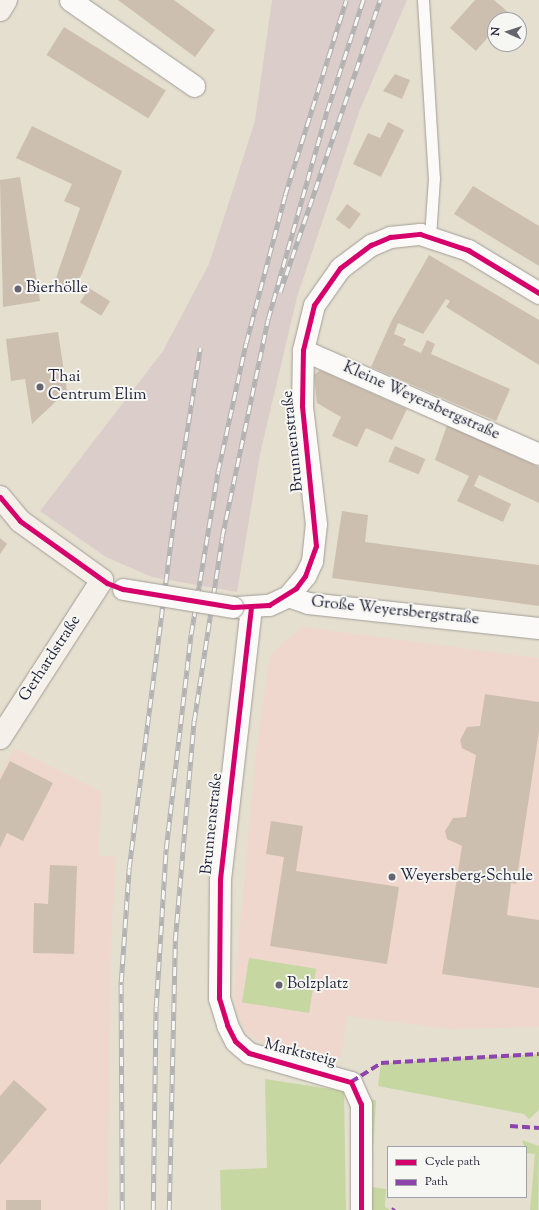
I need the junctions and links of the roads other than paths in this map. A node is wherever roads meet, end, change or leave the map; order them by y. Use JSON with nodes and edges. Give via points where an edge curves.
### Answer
{"nodes":[{"id":1,"x":6,"y":0,"type":"edge"},
{"id":2,"x":70,"y":0,"type":"edge"},
{"id":3,"x":423,"y":0,"type":"edge"},
{"id":4,"x":0,"y":10,"type":"edge"},
{"id":5,"x":194,"y":86,"type":"dead end"},
{"id":6,"x":430,"y":236,"type":"junction"},
{"id":7,"x":539,"y":293,"type":"edge"},
{"id":8,"x":303,"y":350,"type":"junction"},
{"id":9,"x":539,"y":454,"type":"edge"},
{"id":10,"x":0,"y":497,"type":"edge"},
{"id":11,"x":102,"y":580,"type":"junction"},
{"id":12,"x":288,"y":596,"type":"junction"},
{"id":13,"x":242,"y":607,"type":"junction"},
{"id":14,"x":539,"y":628,"type":"edge"},
{"id":15,"x":0,"y":738,"type":"edge"},
{"id":16,"x":235,"y":1042,"type":"joint"},
{"id":17,"x":361,"y":1210,"type":"edge"}],
"edges":[{"from":1,"to":4,"type":"street"},
{"from":2,"to":5,"type":"street"},
{"from":3,"to":6,"type":"lane","via":[[435,190]]},
{"from":6,"to":7,"type":"street","name":"Brunnenstraße","via":[[468,250]]},
{"from":6,"to":8,"type":"street","name":"Brunnenstraße","via":[[390,237],[371,245],[340,268],[314,305]]},
{"from":8,"to":9,"type":"street","name":"Kleine Weyersbergstraße"},
{"from":8,"to":12,"type":"street","name":"Brunnenstraße","via":[[302,398],[316,546],[305,576]]},
{"from":10,"to":11,"type":"street","via":[[20,521]]},
{"from":11,"to":13,"type":"street","bridge":true,"via":[[124,589]]},
{"from":11,"to":15,"type":"street","name":"Gerhardstraße"},
{"from":12,"to":13,"type":"street","via":[[269,605]]},
{"from":12,"to":14,"type":"street","name":"Große Weyersbergstraße","via":[[308,603]]},
{"from":13,"to":16,"type":"street","name":"Brunnenstraße","via":[[220,879],[219,998]]},
{"from":16,"to":17,"type":"street","name":"Marktsteig","via":[[264,1060],[351,1082],[361,1104]]}]}
